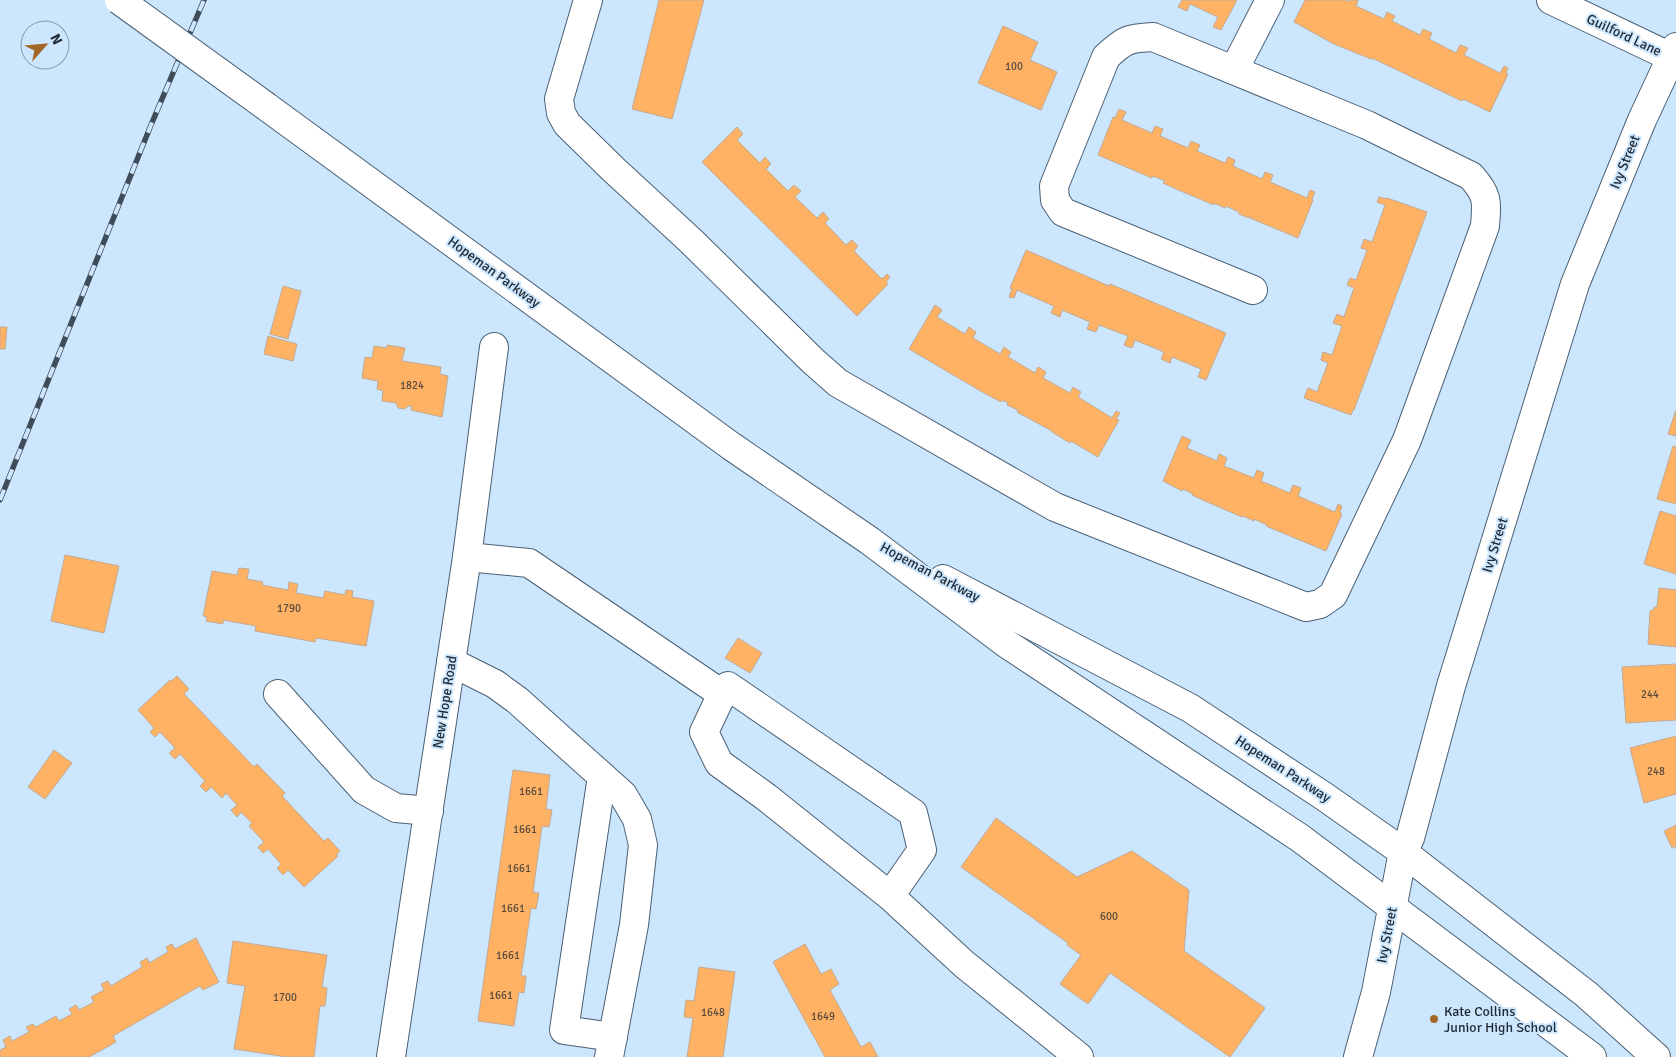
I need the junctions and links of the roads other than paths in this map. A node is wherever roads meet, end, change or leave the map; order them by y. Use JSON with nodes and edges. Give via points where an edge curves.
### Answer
{"nodes":[{"id":1,"x":119,"y":0,"type":"edge"},
{"id":2,"x":588,"y":0,"type":"edge"},
{"id":3,"x":1270,"y":0,"type":"edge"},
{"id":4,"x":1551,"y":0,"type":"edge"},
{"id":5,"x":1673,"y":52,"type":"edge"},
{"id":6,"x":1234,"y":70,"type":"junction"},
{"id":7,"x":1253,"y":290,"type":"dead end"},
{"id":8,"x":494,"y":347,"type":"dead end"},
{"id":9,"x":870,"y":541,"type":"junction"},
{"id":10,"x":467,"y":557,"type":"junction"},
{"id":11,"x":451,"y":662,"type":"junction"},
{"id":12,"x":278,"y":694,"type":"dead end"},
{"id":13,"x":722,"y":694,"type":"junction"},
{"id":14,"x":602,"y":776,"type":"junction"},
{"id":15,"x":429,"y":811,"type":"junction"},
{"id":16,"x":1403,"y":852,"type":"junction"},
{"id":17,"x":890,"y":896,"type":"junction"},
{"id":18,"x":1393,"y":908,"type":"junction"},
{"id":19,"x":611,"y":1047,"type":"edge"},
{"id":20,"x":391,"y":1057,"type":"edge"},
{"id":21,"x":1079,"y":1057,"type":"edge"},
{"id":22,"x":1358,"y":1057,"type":"edge"},
{"id":23,"x":1592,"y":1057,"type":"edge"},
{"id":24,"x":1656,"y":1057,"type":"edge"}],
"edges":[{"from":1,"to":9,"type":"main road","name":"Hopeman Parkway","bridge":true,"via":[[723,440]]},
{"from":2,"to":6,"type":"main road","via":[[559,99],[567,124],[838,383],[1055,507],[1306,607],[1320,604],[1332,595],[1396,465],[1485,226],[1487,203],[1482,188],[1471,176],[1367,125]]},
{"from":3,"to":6,"type":"main road"},
{"from":4,"to":5,"type":"main road","name":"Guilford Lane"},
{"from":5,"to":16,"type":"main road","name":"Ivy Street","via":[[1575,284],[1451,686],[1410,838]]},
{"from":6,"to":7,"type":"main road","via":[[1153,37],[1134,38],[1120,44],[1106,58],[1054,186],[1054,193],[1063,212]]},
{"from":8,"to":10,"type":"main road","name":"New Hope Road"},
{"from":9,"to":16,"type":"main road","name":"Hopeman Parkway","via":[[1190,708]]},
{"from":9,"to":18,"type":"main road","name":"Hopeman Parkway","via":[[1007,644],[1300,838]]},
{"from":10,"to":11,"type":"main road","name":"New Hope Road"},
{"from":10,"to":13,"type":"main road","via":[[529,563]]},
{"from":11,"to":14,"type":"main road","via":[[495,684],[517,700]]},
{"from":11,"to":15,"type":"main road","name":"New Hope Road"},
{"from":12,"to":15,"type":"main road","via":[[364,790],[396,808]]},
{"from":13,"to":17,"type":"main road","via":[[704,732],[719,763]]},
{"from":13,"to":17,"type":"main road","via":[[728,686],[913,813],[922,850]]},
{"from":14,"to":19,"type":"main road","via":[[628,803],[637,819],[642,845],[634,925]]},
{"from":14,"to":19,"type":"main road","via":[[564,1030]]},
{"from":15,"to":20,"type":"main road","name":"New Hope Road"},
{"from":16,"to":18,"type":"main road","name":"Ivy Street"},
{"from":16,"to":24,"type":"main road","name":"Hopeman Parkway","via":[[1586,994]]},
{"from":17,"to":21,"type":"main road","via":[[964,964]]},
{"from":18,"to":22,"type":"main road","name":"Ivy Street","via":[[1376,992]]},
{"from":18,"to":23,"type":"main road","name":"Hopeman Parkway"}]}
